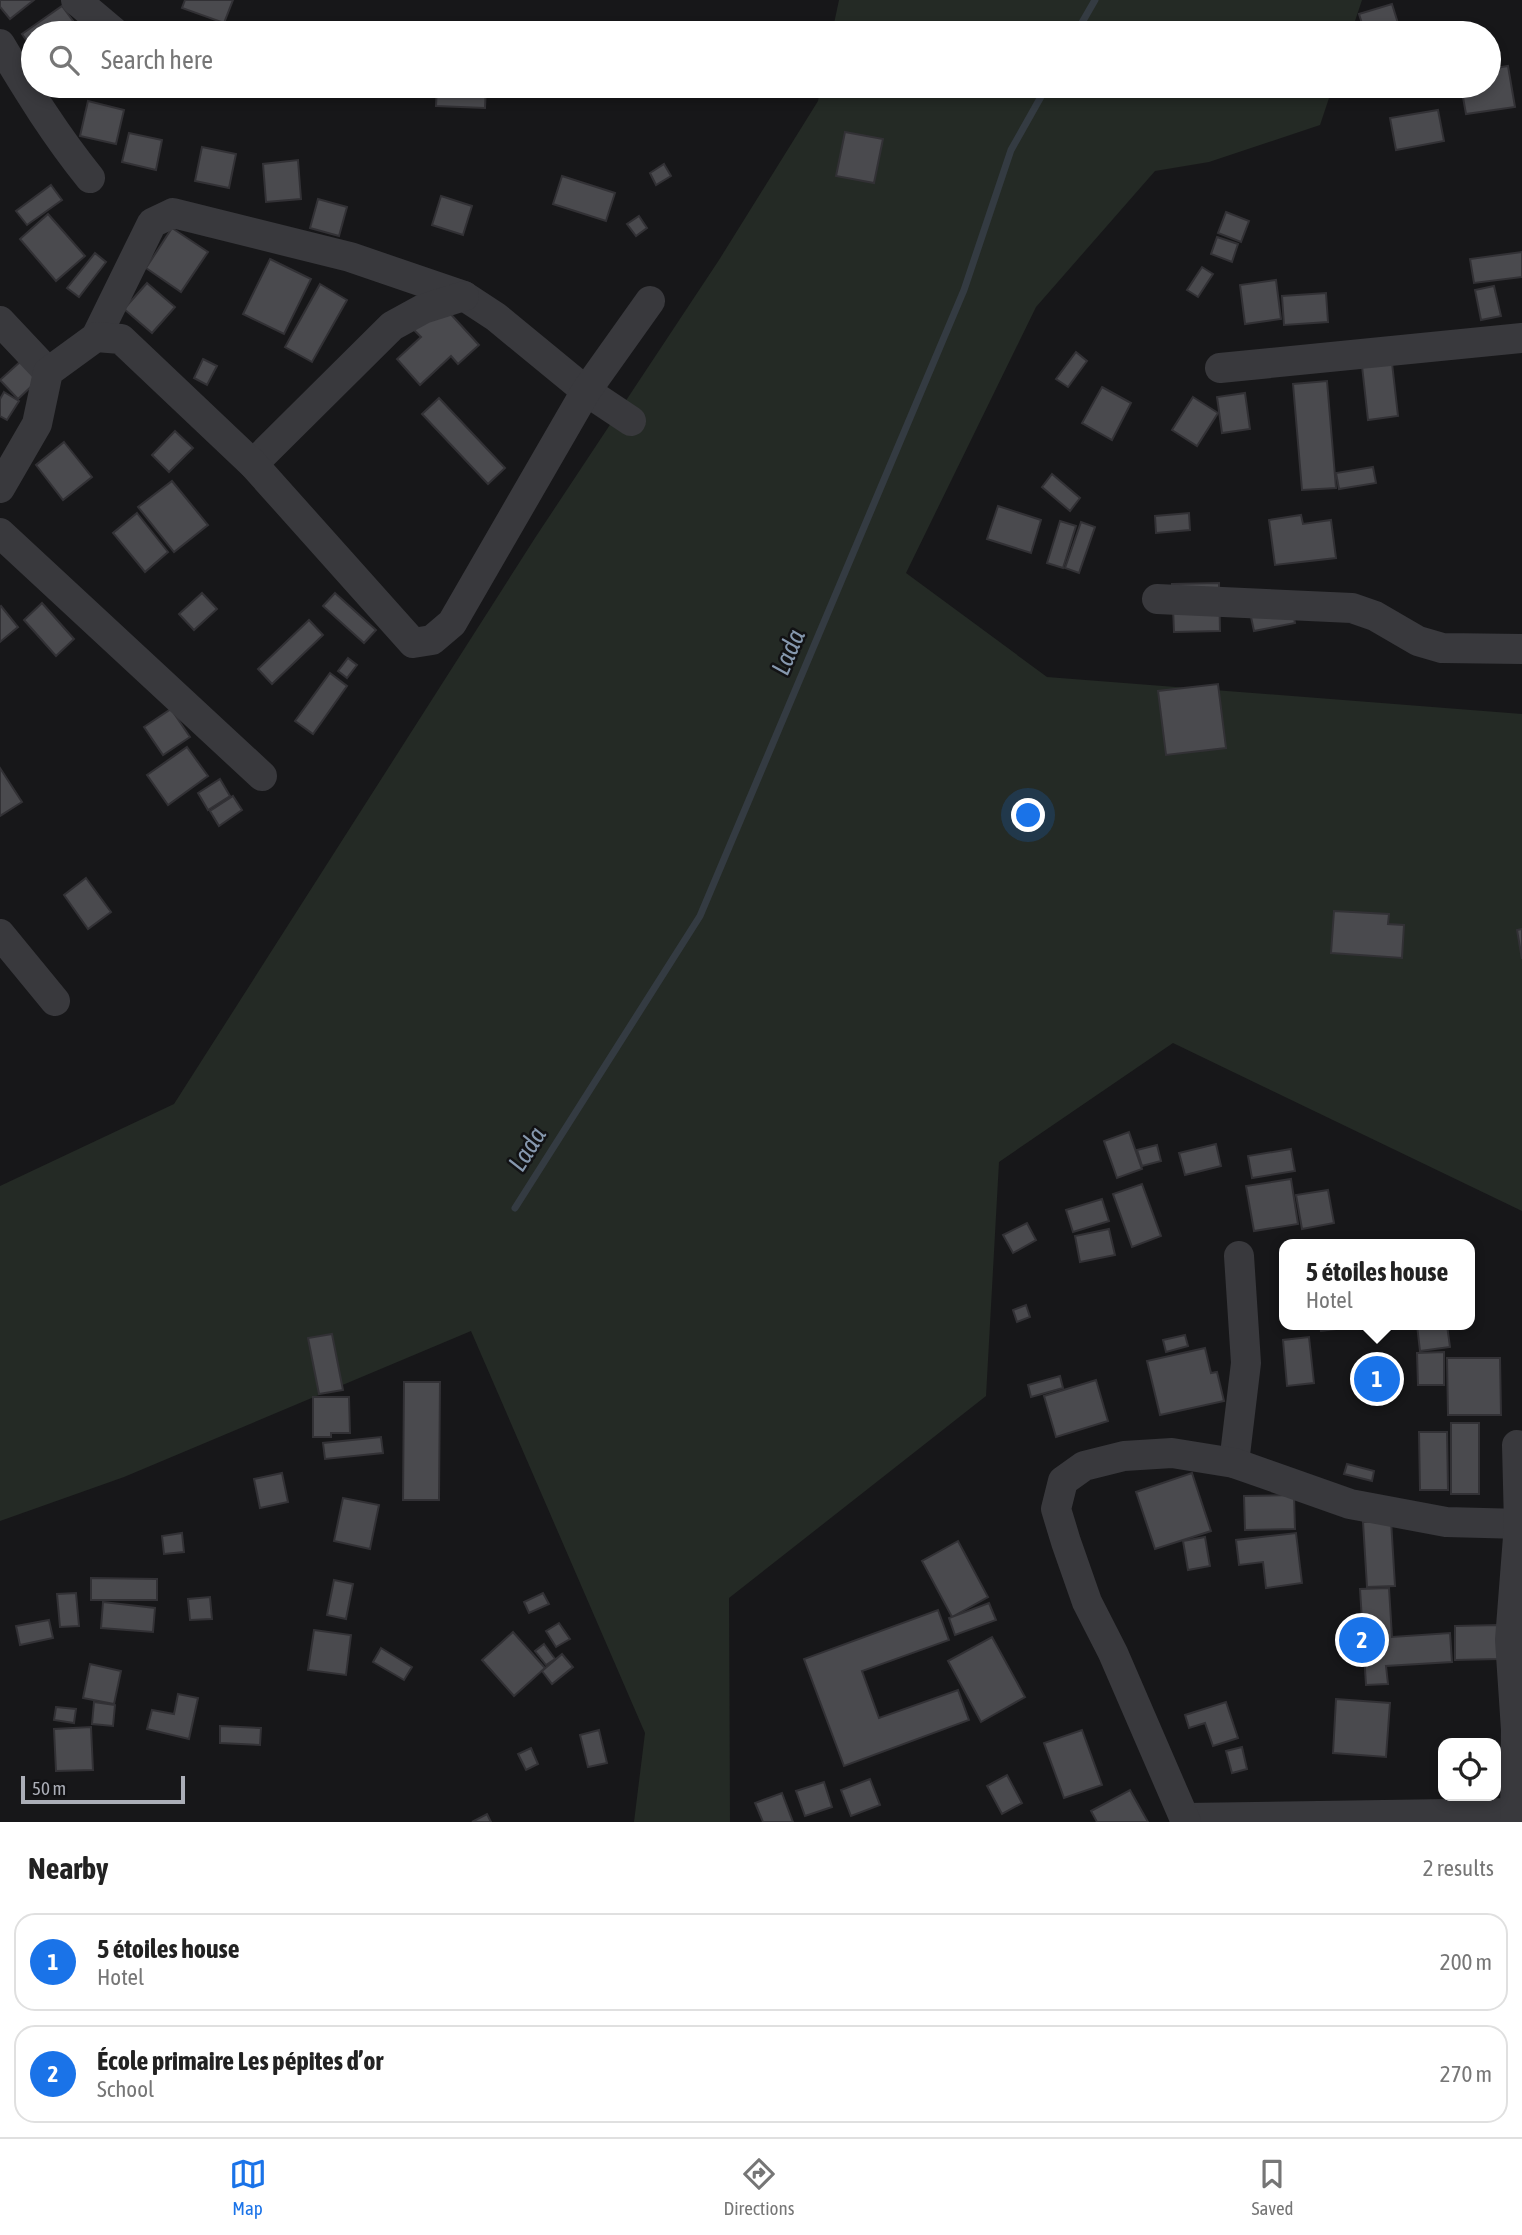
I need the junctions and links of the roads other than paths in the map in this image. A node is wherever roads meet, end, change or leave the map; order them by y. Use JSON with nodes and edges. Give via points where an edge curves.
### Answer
{"nodes":[{"id":1,"x":76,"y":0,"type":"edge"},
{"id":2,"x":101,"y":21,"type":"edge"},
{"id":3,"x":0,"y":44,"type":"edge"},
{"id":4,"x":21,"y":79,"type":"edge"},
{"id":5,"x":33,"y":98,"type":"edge"},
{"id":6,"x":90,"y":178,"type":"dead end"},
{"id":7,"x":464,"y":296,"type":"junction"},
{"id":8,"x":650,"y":301,"type":"dead end"},
{"id":9,"x":0,"y":321,"type":"edge"},
{"id":10,"x":96,"y":337,"type":"junction"},
{"id":11,"x":1522,"y":338,"type":"edge"},
{"id":12,"x":1220,"y":368,"type":"dead end"},
{"id":13,"x":48,"y":372,"type":"junction"},
{"id":14,"x":586,"y":391,"type":"junction"},
{"id":15,"x":631,"y":421,"type":"dead end"},
{"id":16,"x":253,"y":464,"type":"junction"},
{"id":17,"x":0,"y":488,"type":"edge"},
{"id":18,"x":0,"y":533,"type":"edge"},
{"id":19,"x":1157,"y":599,"type":"dead end"},
{"id":20,"x":1522,"y":649,"type":"edge"},
{"id":21,"x":262,"y":776,"type":"dead end"},
{"id":22,"x":0,"y":934,"type":"edge"},
{"id":23,"x":55,"y":1001,"type":"dead end"},
{"id":24,"x":1239,"y":1256,"type":"dead end"},
{"id":25,"x":1517,"y":1445,"type":"dead end"},
{"id":26,"x":1234,"y":1464,"type":"junction"},
{"id":27,"x":1521,"y":1524,"type":"edge"},
{"id":28,"x":1515,"y":1818,"type":"edge"},
{"id":29,"x":1185,"y":1820,"type":"edge"}],
"edges":[{"from":1,"to":2,"type":"street"},
{"from":3,"to":4,"type":"street"},
{"from":5,"to":6,"type":"street"},
{"from":7,"to":10,"type":"street","via":[[350,257],[173,213],[152,223]]},
{"from":7,"to":14,"type":"street"},
{"from":7,"to":16,"type":"street","via":[[423,309],[392,326]]},
{"from":8,"to":14,"type":"street"},
{"from":9,"to":13,"type":"street"},
{"from":10,"to":13,"type":"street"},
{"from":10,"to":16,"type":"street","via":[[121,339]]},
{"from":11,"to":12,"type":"street"},
{"from":13,"to":17,"type":"street","via":[[37,424]]},
{"from":14,"to":15,"type":"street"},
{"from":14,"to":16,"type":"street","via":[[452,623],[432,640],[414,643]]},
{"from":18,"to":21,"type":"street"},
{"from":19,"to":20,"type":"street","via":[[1352,607],[1418,641],[1442,648]]},
{"from":22,"to":23,"type":"street"},
{"from":24,"to":26,"type":"street","via":[[1246,1363]]},
{"from":25,"to":27,"type":"street"},
{"from":26,"to":27,"type":"street","via":[[1350,1503],[1446,1522]]},
{"from":26,"to":29,"type":"street","via":[[1171,1453],[1084,1466],[1063,1480],[1056,1509],[1087,1602]]},
{"from":27,"to":28,"type":"street","via":[[1510,1640]]},
{"from":28,"to":29,"type":"street"}]}
